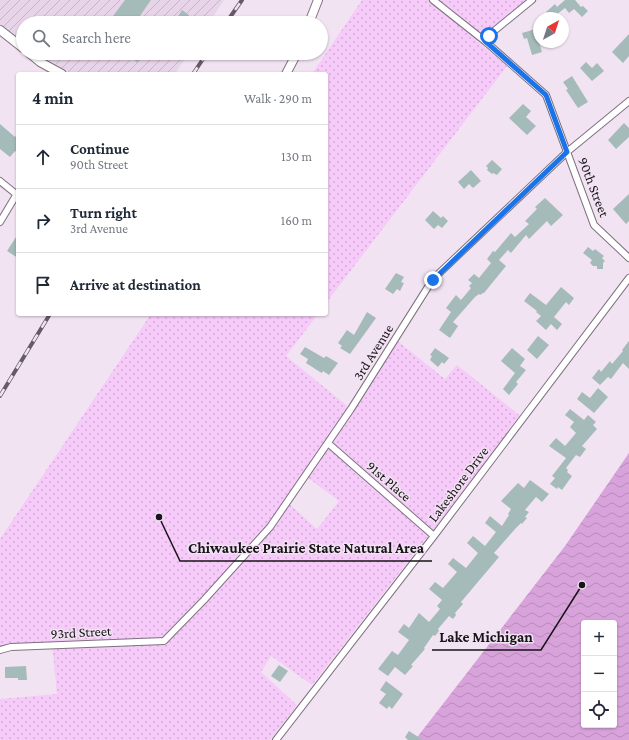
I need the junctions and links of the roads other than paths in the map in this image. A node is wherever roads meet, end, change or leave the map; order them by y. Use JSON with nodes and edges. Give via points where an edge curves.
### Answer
{"nodes":[{"id":1,"x":318,"y":0,"type":"edge"},
{"id":2,"x":433,"y":0,"type":"edge"},
{"id":3,"x":532,"y":0,"type":"edge"},
{"id":4,"x":312,"y":16,"type":"edge"},
{"id":5,"x":0,"y":30,"type":"edge"},
{"id":6,"x":486,"y":42,"type":"junction"},
{"id":7,"x":16,"y":43,"type":"edge"},
{"id":8,"x":38,"y":60,"type":"edge"},
{"id":9,"x":293,"y":60,"type":"edge"},
{"id":10,"x":58,"y":72,"type":"edge"},
{"id":11,"x":287,"y":72,"type":"edge"},
{"id":12,"x":629,"y":101,"type":"edge"},
{"id":13,"x":567,"y":152,"type":"junction"},
{"id":14,"x":0,"y":181,"type":"edge"},
{"id":15,"x":16,"y":192,"type":"edge"},
{"id":16,"x":16,"y":195,"type":"edge"},
{"id":17,"x":0,"y":222,"type":"edge"},
{"id":18,"x":629,"y":258,"type":"edge"},
{"id":19,"x":629,"y":278,"type":"edge"},
{"id":20,"x":329,"y":444,"type":"junction"},
{"id":21,"x":434,"y":536,"type":"junction"},
{"id":22,"x":164,"y":640,"type":"joint"},
{"id":23,"x":0,"y":650,"type":"edge"},
{"id":24,"x":276,"y":740,"type":"edge"}],
"edges":[{"from":1,"to":4,"type":"street"},
{"from":2,"to":6,"type":"street","name":"90th Street"},
{"from":3,"to":6,"type":"street","via":[[494,31]]},
{"from":5,"to":7,"type":"street"},
{"from":6,"to":13,"type":"street","name":"90th Street","via":[[546,95]]},
{"from":8,"to":10,"type":"street"},
{"from":9,"to":11,"type":"street"},
{"from":12,"to":13,"type":"street","name":"3rd Avenue"},
{"from":13,"to":18,"type":"street","name":"90th Street","via":[[594,225]]},
{"from":13,"to":20,"type":"street","name":"3rd Avenue","via":[[433,280]]},
{"from":14,"to":15,"type":"street"},
{"from":16,"to":17,"type":"street"},
{"from":19,"to":21,"type":"street","name":"Lakeshore Drive"},
{"from":20,"to":21,"type":"street","name":"91st Place"},
{"from":20,"to":22,"type":"street","name":"3rd Avenue","via":[[270,527]]},
{"from":21,"to":24,"type":"street","name":"Lakeshore Drive"},
{"from":22,"to":23,"type":"street","name":"93rd Street","via":[[11,647]]}]}
